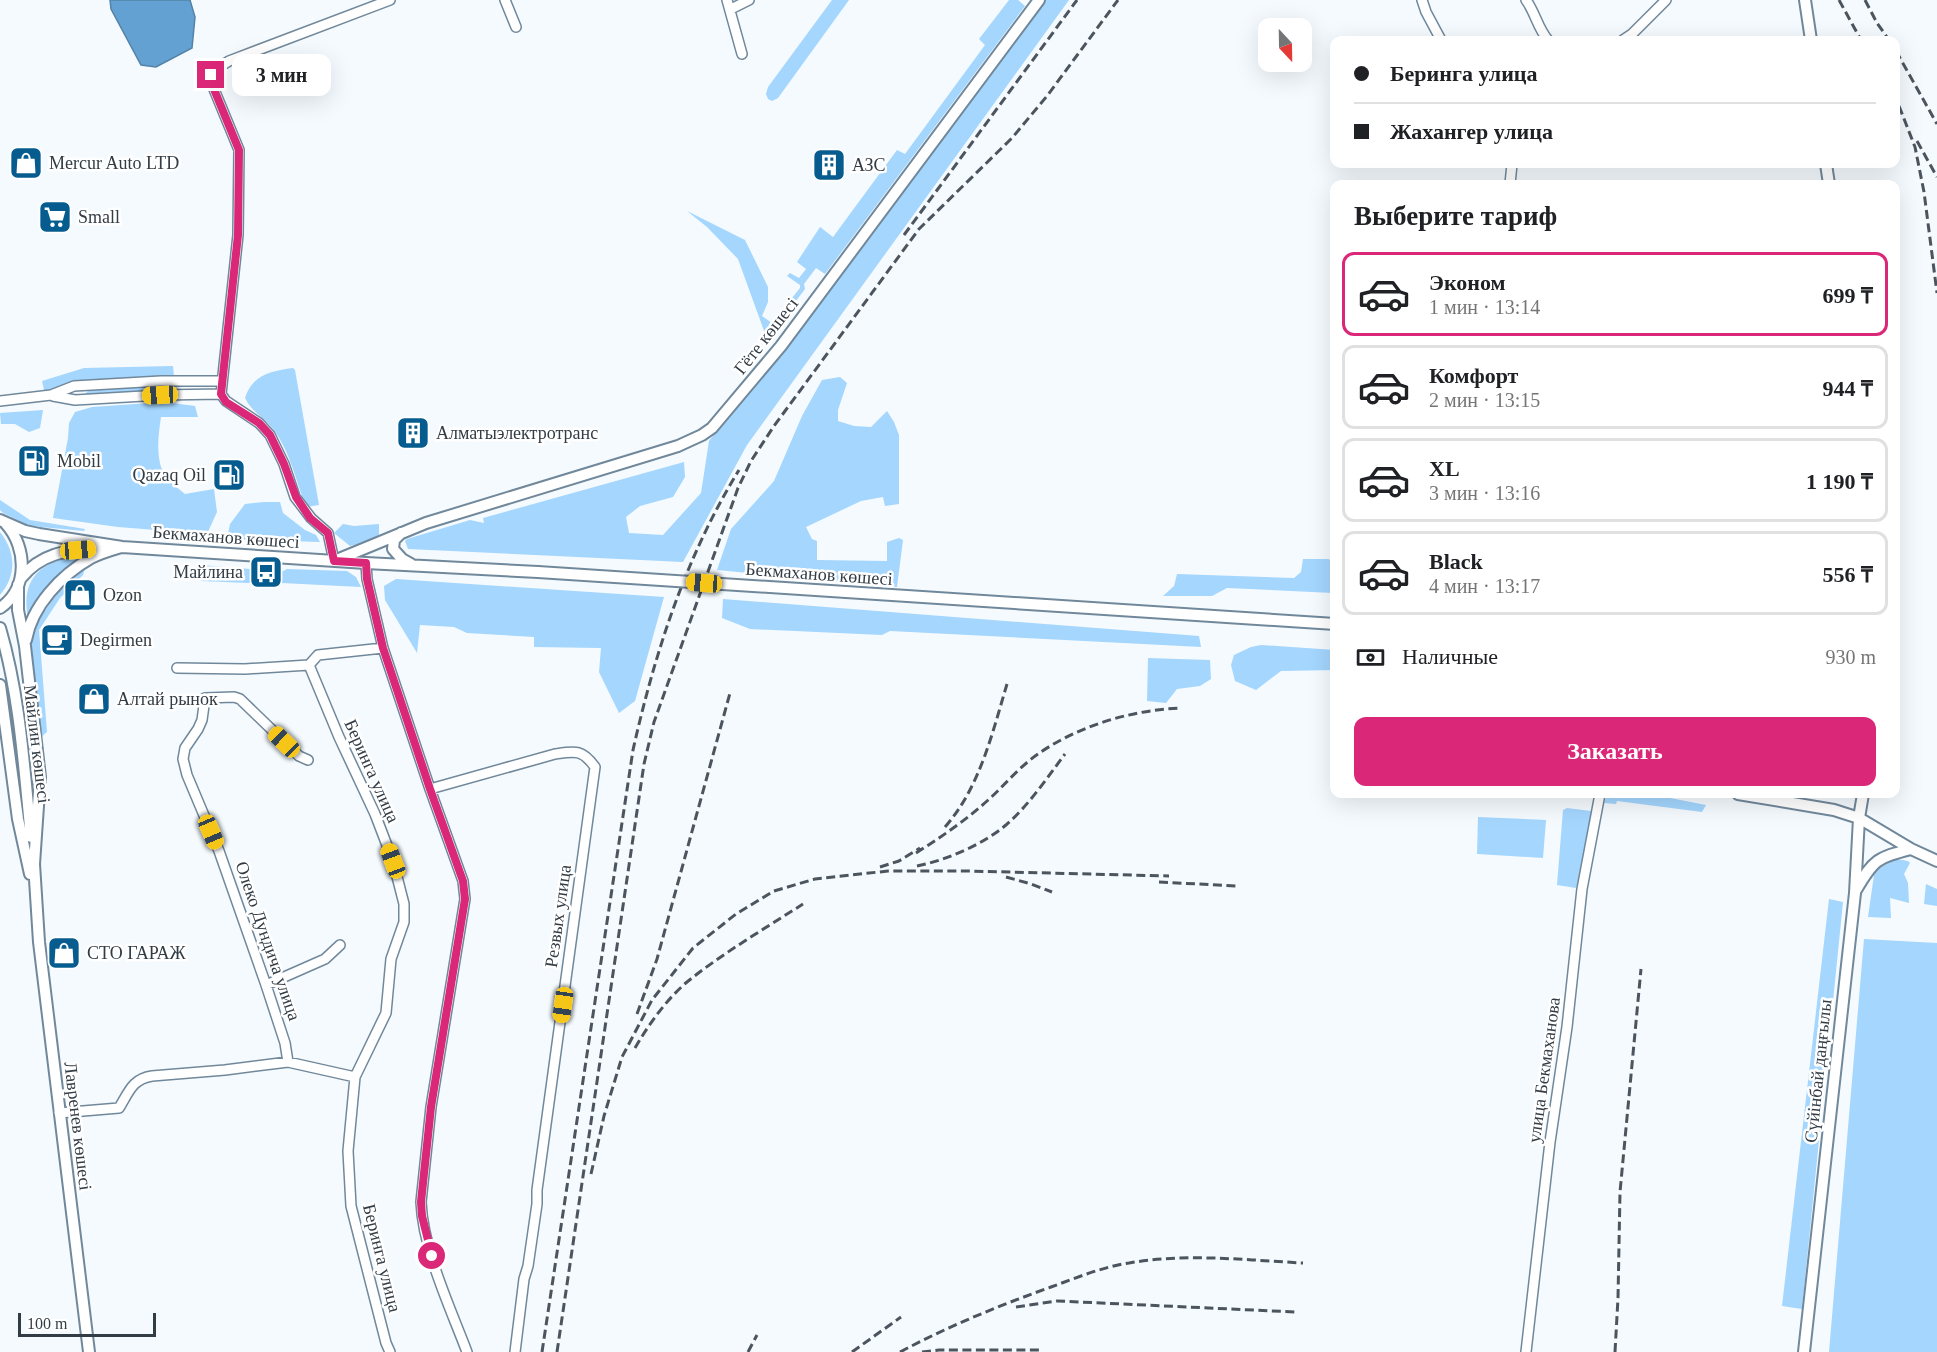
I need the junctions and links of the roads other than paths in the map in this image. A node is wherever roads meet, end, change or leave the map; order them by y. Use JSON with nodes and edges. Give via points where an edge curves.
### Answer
{"nodes":[{"id":1,"x":390,"y":0,"type":"edge"},
{"id":2,"x":505,"y":0,"type":"edge"},
{"id":3,"x":749,"y":0,"type":"edge"},
{"id":4,"x":1039,"y":0,"type":"edge"},
{"id":5,"x":1422,"y":0,"type":"edge"},
{"id":6,"x":1526,"y":0,"type":"edge"},
{"id":7,"x":1666,"y":0,"type":"edge"},
{"id":8,"x":1805,"y":0,"type":"edge"},
{"id":9,"x":372,"y":4,"type":"edge"},
{"id":10,"x":729,"y":4,"type":"edge"},
{"id":11,"x":516,"y":27,"type":"dead end"},
{"id":12,"x":1440,"y":36,"type":"edge"},
{"id":13,"x":1544,"y":36,"type":"edge"},
{"id":14,"x":1629,"y":36,"type":"edge"},
{"id":15,"x":1810,"y":36,"type":"edge"},
{"id":16,"x":742,"y":54,"type":"dead end"},
{"id":17,"x":221,"y":381,"type":"junction"},
{"id":18,"x":221,"y":394,"type":"junction"},
{"id":19,"x":51,"y":395,"type":"junction"},
{"id":20,"x":0,"y":401,"type":"edge"},
{"id":21,"x":2,"y":521,"type":"edge"},
{"id":22,"x":402,"y":532,"type":"junction"},
{"id":23,"x":122,"y":546,"type":"junction"},
{"id":24,"x":334,"y":561,"type":"junction"},
{"id":25,"x":366,"y":563,"type":"junction"},
{"id":26,"x":414,"y":566,"type":"junction"},
{"id":27,"x":20,"y":581,"type":"junction"},
{"id":28,"x":0,"y":608,"type":"edge"},
{"id":29,"x":1330,"y":624,"type":"edge"},
{"id":30,"x":0,"y":628,"type":"edge"},
{"id":31,"x":25,"y":646,"type":"junction"},
{"id":32,"x":383,"y":648,"type":"junction"},
{"id":33,"x":309,"y":665,"type":"junction"},
{"id":34,"x":177,"y":669,"type":"dead end"},
{"id":35,"x":0,"y":685,"type":"edge"},
{"id":36,"x":2,"y":706,"type":"edge"},
{"id":37,"x":308,"y":760,"type":"dead end"},
{"id":38,"x":430,"y":789,"type":"junction"},
{"id":39,"x":1599,"y":798,"type":"edge"},
{"id":40,"x":1762,"y":798,"type":"edge"},
{"id":41,"x":1862,"y":798,"type":"edge"},
{"id":42,"x":1859,"y":818,"type":"junction"},
{"id":43,"x":1911,"y":849,"type":"junction"},
{"id":44,"x":1937,"y":861,"type":"edge"},
{"id":45,"x":34,"y":864,"type":"junction"},
{"id":46,"x":1855,"y":893,"type":"junction"},
{"id":47,"x":36,"y":903,"type":"junction"},
{"id":48,"x":339,"y":945,"type":"dead end"},
{"id":49,"x":266,"y":985,"type":"junction"},
{"id":50,"x":288,"y":1062,"type":"junction"},
{"id":51,"x":356,"y":1077,"type":"junction"},
{"id":52,"x":59,"y":1113,"type":"junction"},
{"id":53,"x":89,"y":1352,"type":"edge"},
{"id":54,"x":390,"y":1352,"type":"edge"},
{"id":55,"x":467,"y":1352,"type":"edge"},
{"id":56,"x":515,"y":1352,"type":"edge"},
{"id":57,"x":1526,"y":1352,"type":"edge"},
{"id":58,"x":1804,"y":1352,"type":"edge"}],
"edges":[{"from":1,"to":9,"type":"street"},
{"from":2,"to":11,"type":"street"},
{"from":3,"to":10,"type":"street"},
{"from":4,"to":22,"type":"main road","name":"Гёте көшесі","via":[[781,346],[712,429],[678,446]]},
{"from":5,"to":12,"type":"street"},
{"from":6,"to":13,"type":"street"},
{"from":7,"to":14,"type":"street"},
{"from":8,"to":15,"type":"main road"},
{"from":9,"to":17,"type":"street","via":[[229,61],[211,75],[239,150],[238,235]]},
{"from":10,"to":16,"type":"street"},
{"from":17,"to":18,"type":"street"},
{"from":17,"to":19,"type":"street","via":[[74,386]]},
{"from":18,"to":19,"type":"street","via":[[75,400]]},
{"from":18,"to":24,"type":"street","via":[[270,435],[296,497],[310,518],[328,533]]},
{"from":19,"to":20,"type":"street"},
{"from":21,"to":23,"type":"main road","name":"Бекмаханов көшесі","via":[[39,534]]},
{"from":21,"to":27,"type":"main road","name":"Лавренев көшесі","via":[[13,532],[21,553]]},
{"from":22,"to":24,"type":"main road","name":"Гёте көшесі"},
{"from":22,"to":26,"type":"main road","via":[[394,540],[393,549]]},
{"from":23,"to":24,"type":"main road","name":"Бекмаханов көшесі"},
{"from":23,"to":27,"type":"main road","name":"Бекмаханов көшесі","via":[[55,554],[37,562]]},
{"from":23,"to":31,"type":"main road","via":[[93,557],[65,576],[39,609]]},
{"from":24,"to":25,"type":"main road","name":"Бекмаханов көшесі"},
{"from":25,"to":26,"type":"main road","name":"Бекмаханов көшесі"},
{"from":25,"to":32,"type":"street"},
{"from":26,"to":29,"type":"main road","name":"Бекмаханов көшесі","bridge":true},
{"from":27,"to":28,"type":"main road","name":"Бекмаханов көшесі"},
{"from":27,"to":31,"type":"main road","name":"Лавренев көшесі","via":[[18,610]]},
{"from":30,"to":45,"type":"main road","name":"Майлин көшесі","via":[[18,718]]},
{"from":31,"to":45,"type":"main road","name":"Лавренев көшесі","via":[[40,777]]},
{"from":32,"to":33,"type":"street","via":[[318,655]]},
{"from":32,"to":38,"type":"street"},
{"from":33,"to":34,"type":"street"},
{"from":33,"to":51,"type":"street","name":"Беринга улица","via":[[375,814],[404,904],[404,922],[391,959],[386,1013]]},
{"from":35,"to":36,"type":"main road","name":"Лавренев көшесі"},
{"from":36,"to":47,"type":"main road","name":"Лавренев көшесі","via":[[18,819]]},
{"from":37,"to":49,"type":"street","name":"Олеко Дундича улица","via":[[298,756],[234,697],[205,698],[202,720],[184,748],[187,775],[219,851]]},
{"from":38,"to":55,"type":"street","via":[[463,881],[465,899],[431,1107],[421,1202],[432,1256]]},
{"from":38,"to":56,"type":"street","name":"Резвых улица","via":[[576,751],[587,756],[595,767]]},
{"from":39,"to":57,"type":"street","name":"улица Бекмаханова","via":[[1582,889]]},
{"from":40,"to":42,"type":"main road"},
{"from":41,"to":42,"type":"main road","name":"Сүйінбай даңғылы"},
{"from":42,"to":43,"type":"main road"},
{"from":42,"to":46,"type":"main road","name":"Сүйінбай даңғылы"},
{"from":43,"to":44,"type":"main road"},
{"from":43,"to":46,"type":"main road","via":[[1881,857],[1869,866]]},
{"from":45,"to":47,"type":"main road","name":"Лавренев көшесі"},
{"from":46,"to":58,"type":"main road","name":"Сүйінбай даңғылы"},
{"from":47,"to":52,"type":"main road","name":"Лавренев көшесі"},
{"from":48,"to":49,"type":"street","via":[[325,959]]},
{"from":49,"to":50,"type":"street","name":"Олеко Дундича улица"},
{"from":50,"to":51,"type":"street"},
{"from":50,"to":52,"type":"street","via":[[141,1078],[119,1108]]},
{"from":51,"to":54,"type":"street","name":"Беринга улица","via":[[348,1151],[351,1206]]},
{"from":52,"to":53,"type":"main road","name":"Лавренев көшесі"}]}
